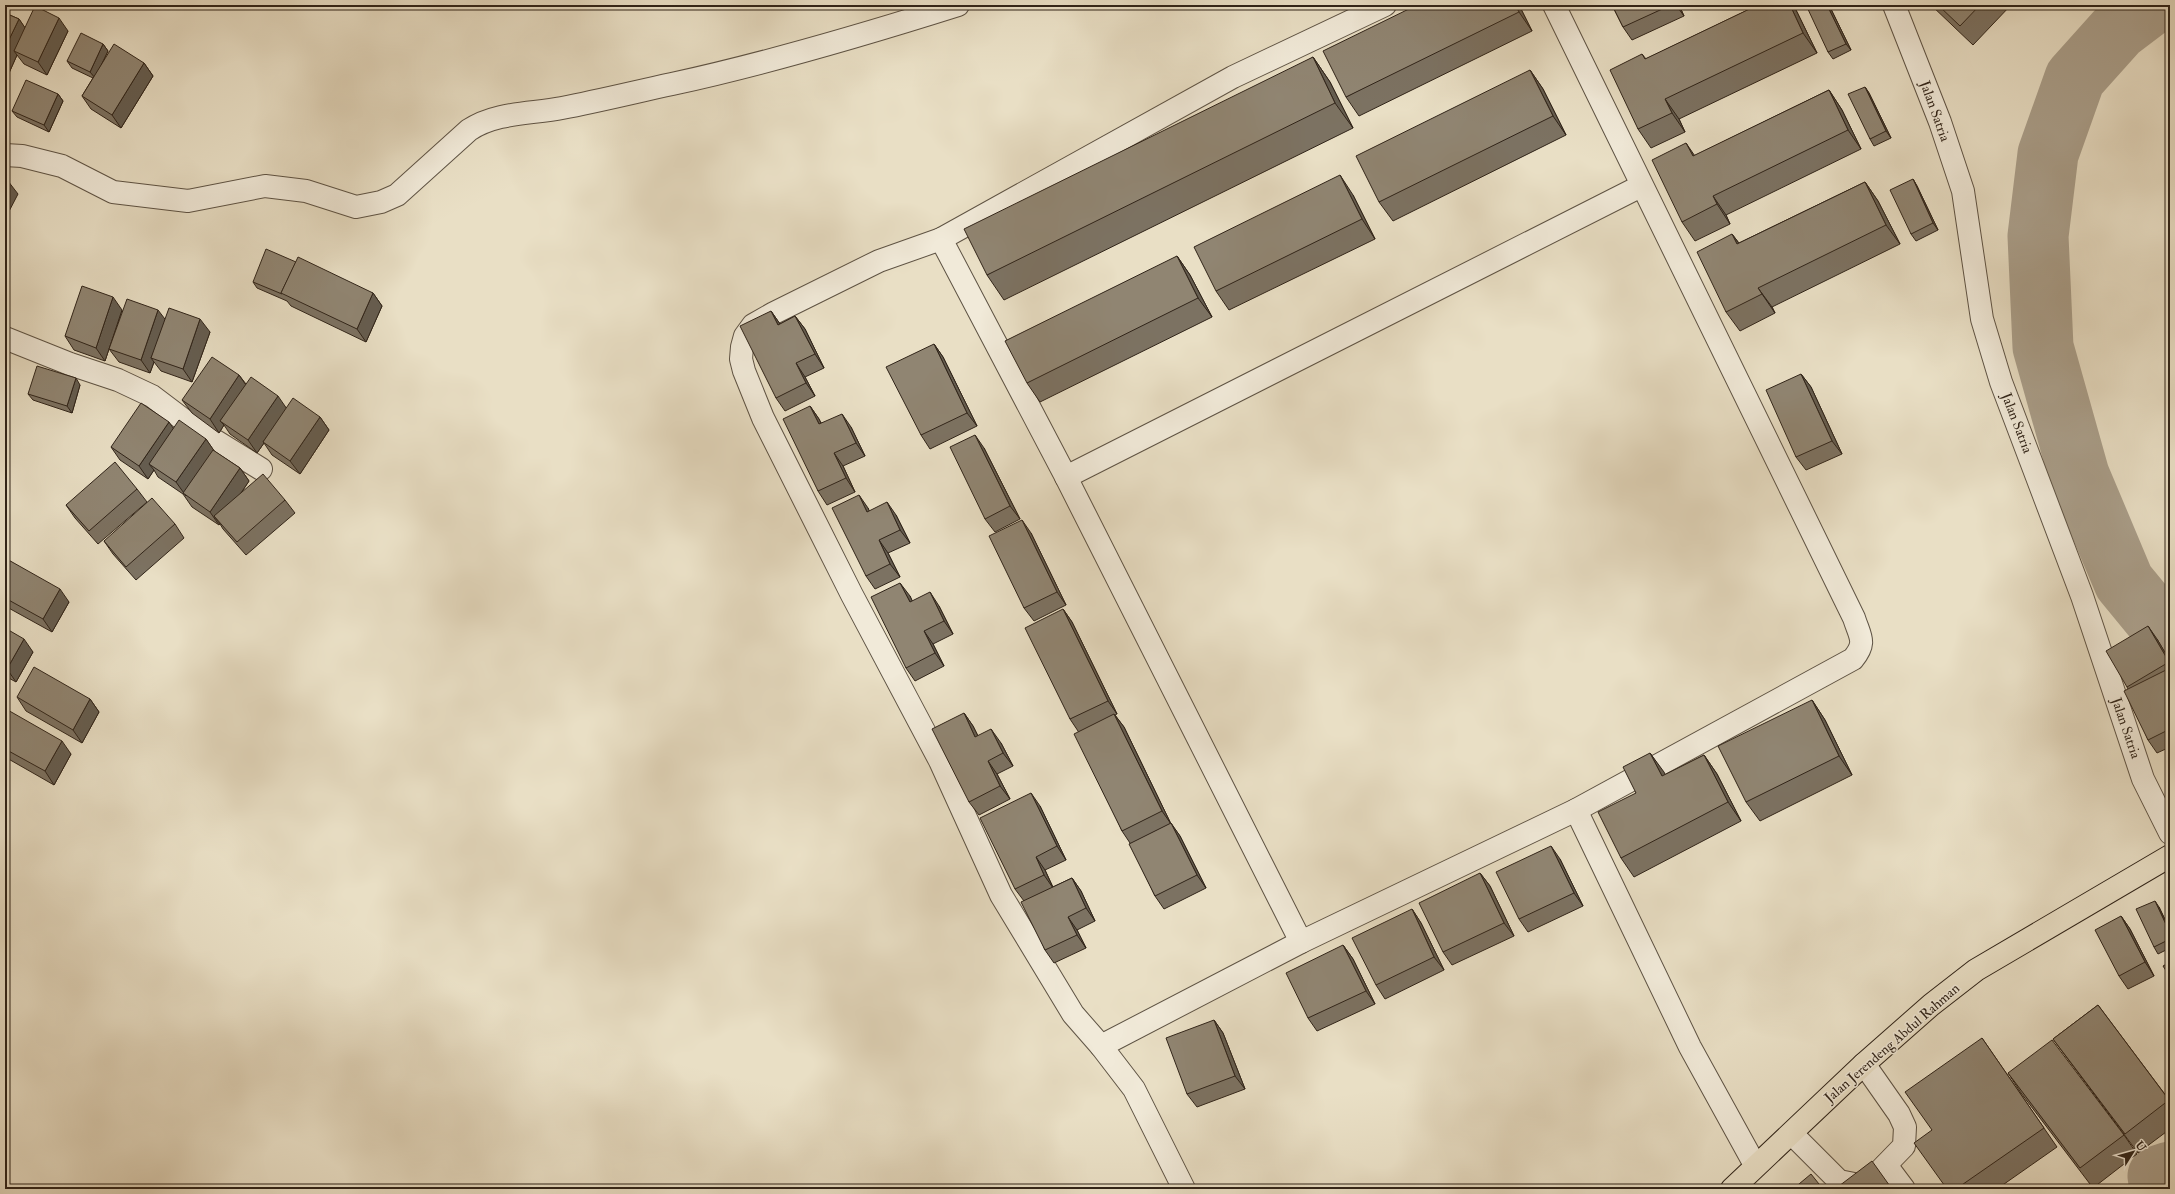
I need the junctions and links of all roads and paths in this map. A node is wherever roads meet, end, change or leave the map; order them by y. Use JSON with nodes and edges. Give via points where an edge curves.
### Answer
{"nodes":[{"id":1,"x":958,"y":5,"type":"edge"},
{"id":2,"x":1385,"y":5,"type":"edge"},
{"id":3,"x":1554,"y":5,"type":"edge"},
{"id":4,"x":1894,"y":5,"type":"edge"},
{"id":5,"x":5,"y":155,"type":"edge"},
{"id":6,"x":1641,"y":186,"type":"junction"},
{"id":7,"x":941,"y":239,"type":"junction"},
{"id":8,"x":5,"y":338,"type":"edge"},
{"id":9,"x":261,"y":469,"type":"dead end"},
{"id":10,"x":1066,"y":477,"type":"junction"},
{"id":11,"x":1576,"y":810,"type":"junction"},
{"id":12,"x":2170,"y":833,"type":"edge"},
{"id":13,"x":2170,"y":856,"type":"edge"},
{"id":14,"x":1301,"y":942,"type":"junction"},
{"id":15,"x":1101,"y":1046,"type":"junction"},
{"id":16,"x":1864,"y":1064,"type":"junction"},
{"id":17,"x":1792,"y":1134,"type":"junction"},
{"id":18,"x":1755,"y":1165,"type":"junction"},
{"id":19,"x":1886,"y":1165,"type":"junction"},
{"id":20,"x":1184,"y":1189,"type":"edge"},
{"id":21,"x":1732,"y":1189,"type":"edge"},
{"id":22,"x":1904,"y":1189,"type":"edge"}],
"edges":[{"from":1,"to":5,"type":"street","via":[[753,66],[562,108],[493,118],[469,130],[397,195],[369,205],[356,207],[306,191],[265,186],[188,201],[113,192],[62,166],[22,156]]},
{"from":2,"to":7,"type":"street","via":[[1233,77]]},
{"from":3,"to":6,"type":"street"},
{"from":4,"to":12,"type":"street","name":"Jalan Satria","via":[[1940,122],[1963,191],[1982,319],[2001,382],[2082,596],[2143,779]]},
{"from":6,"to":10,"type":"street"},
{"from":6,"to":11,"type":"street","via":[[1854,618],[1862,640],[1861,648],[1853,658]]},
{"from":7,"to":10,"type":"street"},
{"from":7,"to":15,"type":"street","via":[[879,261],[753,325],[745,336],[741,359],[763,418],[852,595],[940,761],[1001,896],[1073,1014]]},
{"from":8,"to":9,"type":"street","via":[[118,380],[152,396],[193,427]]},
{"from":10,"to":14,"type":"street"},
{"from":11,"to":14,"type":"street"},
{"from":11,"to":18,"type":"street","via":[[1690,1047]]},
{"from":13,"to":16,"type":"highway","name":"Jalan Jerendeng Abdul Rahman","via":[[1976,970],[1931,1005]]},
{"from":14,"to":15,"type":"street"},
{"from":15,"to":20,"type":"street","via":[[1134,1089]]},
{"from":16,"to":17,"type":"highway","name":"Jalan Jerendeng Abdul Rahman"},
{"from":16,"to":19,"type":"street","via":[[1899,1114],[1905,1127],[1904,1146]]},
{"from":17,"to":18,"type":"highway","name":"Jalan Jerendeng Abdul Rahman"},
{"from":17,"to":19,"type":"street","via":[[1839,1181],[1859,1186],[1871,1180]]},
{"from":18,"to":21,"type":"highway","name":"Jalan Jerendeng Abdul Rahman"},
{"from":19,"to":22,"type":"street"}]}
